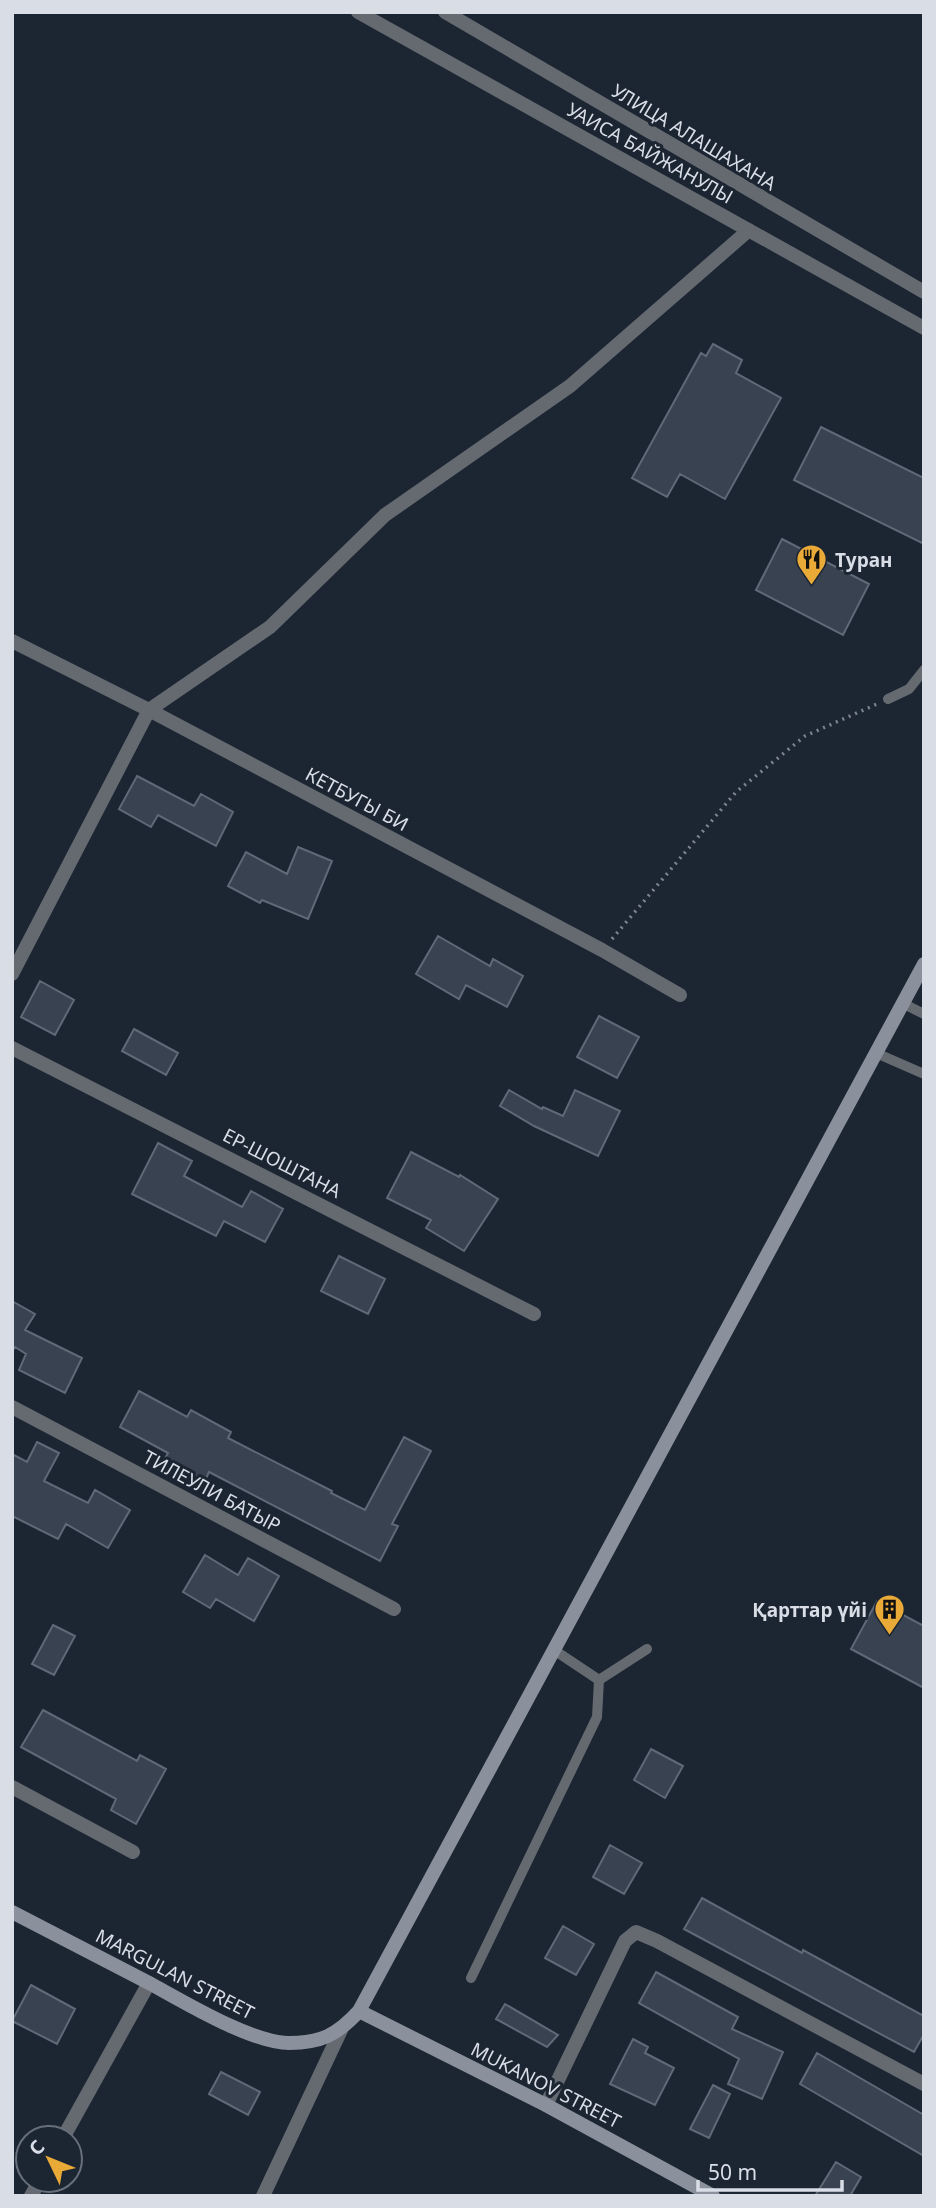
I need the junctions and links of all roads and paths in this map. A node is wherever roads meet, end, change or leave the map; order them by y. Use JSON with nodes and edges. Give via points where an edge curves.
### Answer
{"nodes":[{"id":1,"x":358,"y":12,"type":"edge"},
{"id":2,"x":445,"y":12,"type":"edge"},
{"id":3,"x":749,"y":230,"type":"junction"},
{"id":4,"x":924,"y":292,"type":"edge"},
{"id":5,"x":924,"y":328,"type":"edge"},
{"id":6,"x":12,"y":641,"type":"edge"},
{"id":7,"x":924,"y":670,"type":"edge"},
{"id":8,"x":888,"y":699,"type":"joint"},
{"id":9,"x":149,"y":710,"type":"junction"},
{"id":10,"x":602,"y":950,"type":"junction"},
{"id":11,"x":924,"y":964,"type":"edge"},
{"id":12,"x":12,"y":974,"type":"edge"},
{"id":13,"x":680,"y":995,"type":"dead end"},
{"id":14,"x":902,"y":1003,"type":"junction"},
{"id":15,"x":924,"y":1014,"type":"edge"},
{"id":16,"x":12,"y":1048,"type":"edge"},
{"id":17,"x":876,"y":1053,"type":"junction"},
{"id":18,"x":924,"y":1074,"type":"edge"},
{"id":19,"x":534,"y":1314,"type":"dead end"},
{"id":20,"x":12,"y":1407,"type":"edge"},
{"id":21,"x":394,"y":1609,"type":"dead end"},
{"id":22,"x":647,"y":1649,"type":"dead end"},
{"id":23,"x":554,"y":1650,"type":"junction"},
{"id":24,"x":599,"y":1679,"type":"junction"},
{"id":25,"x":12,"y":1787,"type":"edge"},
{"id":26,"x":132,"y":1852,"type":"dead end"},
{"id":27,"x":12,"y":1912,"type":"edge"},
{"id":28,"x":471,"y":1978,"type":"dead end"},
{"id":29,"x":149,"y":1983,"type":"junction"},
{"id":30,"x":359,"y":2011,"type":"junction"},
{"id":31,"x":341,"y":2030,"type":"junction"},
{"id":32,"x":924,"y":2084,"type":"edge"},
{"id":33,"x":546,"y":2105,"type":"junction"},
{"id":34,"x":71,"y":2124,"type":"edge"},
{"id":35,"x":263,"y":2196,"type":"edge"},
{"id":36,"x":713,"y":2196,"type":"edge"}],
"edges":[{"from":1,"to":3,"type":"street","name":"УАИСА БАЙЖАНУЛЫ"},
{"from":2,"to":4,"type":"street","name":"УЛИЦА АЛАШАХАНА"},
{"from":3,"to":5,"type":"street","name":"УАИСА БАЙЖАНУЛЫ"},
{"from":3,"to":9,"type":"street","via":[[570,386],[385,515],[270,626]]},
{"from":6,"to":9,"type":"street","name":"КЕТБУГЫ БИ"},
{"from":7,"to":8,"type":"lane","via":[[909,689]]},
{"from":8,"to":10,"type":"path","via":[[805,736],[736,792]]},
{"from":9,"to":10,"type":"street","name":"КЕТБУГЫ БИ"},
{"from":9,"to":12,"type":"street"},
{"from":10,"to":13,"type":"street","name":"КЕТБУГЫ БИ"},
{"from":11,"to":14,"type":"main road","name":"MARGULAN STREET"},
{"from":14,"to":15,"type":"lane"},
{"from":14,"to":17,"type":"main road","name":"MARGULAN STREET"},
{"from":16,"to":19,"type":"street","name":"ЕР-ШОШТАНА"},
{"from":17,"to":18,"type":"lane"},
{"from":17,"to":23,"type":"main road","name":"MARGULAN STREET"},
{"from":20,"to":21,"type":"street","name":"ТИЛЕУЛИ БАТЫР"},
{"from":22,"to":24,"type":"lane"},
{"from":23,"to":24,"type":"lane"},
{"from":23,"to":30,"type":"main road","name":"MARGULAN STREET"},
{"from":24,"to":28,"type":"lane","via":[[597,1717]]},
{"from":25,"to":26,"type":"street"},
{"from":27,"to":29,"type":"main road","name":"MARGULAN STREET"},
{"from":29,"to":31,"type":"main road","name":"MARGULAN STREET","via":[[212,2017],[285,2044],[310,2042]]},
{"from":29,"to":34,"type":"street"},
{"from":30,"to":31,"type":"main road","name":"MARGULAN STREET"},
{"from":30,"to":33,"type":"main road","name":"MUKANOV STREET"},
{"from":31,"to":35,"type":"street"},
{"from":32,"to":33,"type":"street","via":[[636,1932],[625,1941]]},
{"from":33,"to":36,"type":"main road","name":"MUKANOV STREET"}]}
